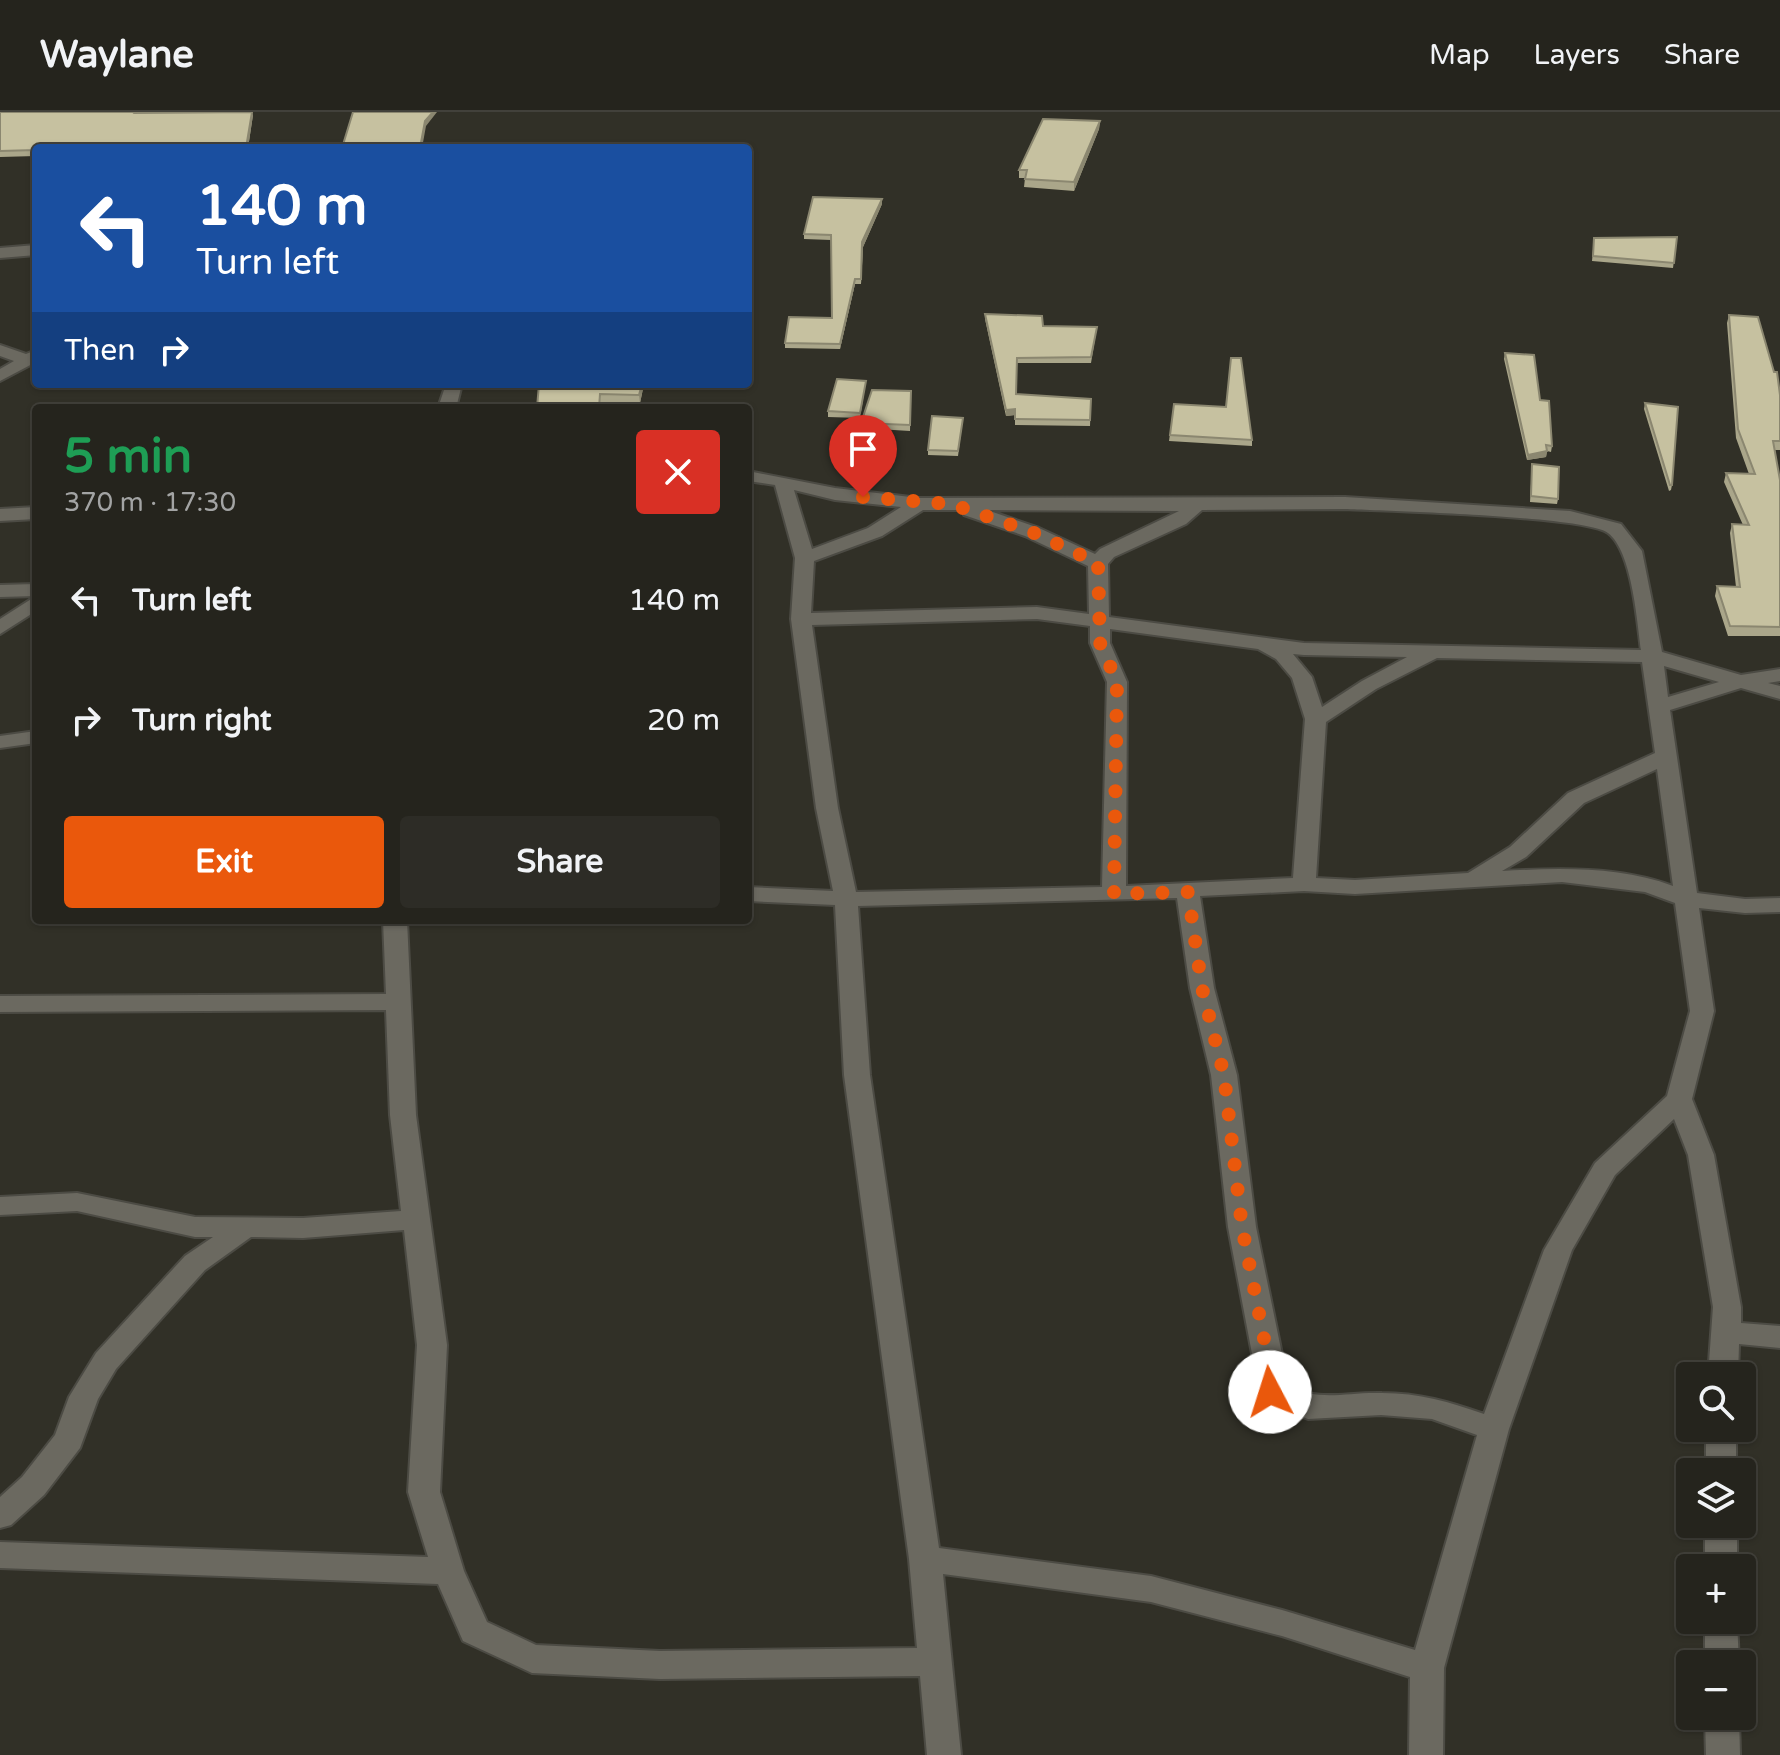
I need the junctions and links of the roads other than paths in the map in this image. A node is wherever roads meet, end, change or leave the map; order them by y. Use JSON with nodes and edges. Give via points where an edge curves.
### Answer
{"nodes":[{"id":1,"x":32,"y":250,"type":"edge"},
{"id":2,"x":0,"y":253,"type":"edge"},
{"id":3,"x":0,"y":350,"type":"edge"},
{"id":4,"x":32,"y":357,"type":"edge"},
{"id":5,"x":0,"y":376,"type":"edge"},
{"id":6,"x":752,"y":477,"type":"edge"},
{"id":7,"x":783,"y":482,"type":"junction"},
{"id":8,"x":1200,"y":503,"type":"junction"},
{"id":9,"x":919,"y":504,"type":"junction"},
{"id":10,"x":951,"y":504,"type":"junction"},
{"id":11,"x":32,"y":513,"type":"edge"},
{"id":12,"x":0,"y":515,"type":"edge"},
{"id":13,"x":805,"y":558,"type":"junction"},
{"id":14,"x":1098,"y":563,"type":"junction"},
{"id":15,"x":32,"y":590,"type":"edge"},
{"id":16,"x":0,"y":591,"type":"edge"},
{"id":17,"x":32,"y":605,"type":"edge"},
{"id":18,"x":801,"y":619,"type":"junction"},
{"id":19,"x":1100,"y":621,"type":"junction"},
{"id":20,"x":0,"y":628,"type":"edge"},
{"id":21,"x":1263,"y":645,"type":"junction"},
{"id":22,"x":1431,"y":653,"type":"junction"},
{"id":23,"x":1652,"y":656,"type":"junction"},
{"id":24,"x":1780,"y":675,"type":"edge"},
{"id":25,"x":1743,"y":681,"type":"junction"},
{"id":26,"x":1780,"y":693,"type":"edge"},
{"id":27,"x":1659,"y":707,"type":"junction"},
{"id":28,"x":1316,"y":719,"type":"junction"},
{"id":29,"x":32,"y":738,"type":"edge"},
{"id":30,"x":0,"y":742,"type":"edge"},
{"id":31,"x":1666,"y":756,"type":"junction"},
{"id":32,"x":1472,"y":879,"type":"junction"},
{"id":33,"x":1304,"y":884,"type":"junction"},
{"id":34,"x":1188,"y":892,"type":"junction"},
{"id":35,"x":752,"y":894,"type":"edge"},
{"id":36,"x":1114,"y":894,"type":"junction"},
{"id":37,"x":846,"y":899,"type":"junction"},
{"id":38,"x":1686,"y":899,"type":"junction"},
{"id":39,"x":1780,"y":905,"type":"edge"},
{"id":40,"x":395,"y":924,"type":"edge"},
{"id":41,"x":398,"y":1002,"type":"junction"},
{"id":42,"x":0,"y":1004,"type":"edge"},
{"id":43,"x":1679,"y":1099,"type":"junction"},
{"id":44,"x":0,"y":1206,"type":"edge"},
{"id":45,"x":415,"y":1219,"type":"junction"},
{"id":46,"x":245,"y":1228,"type":"junction"},
{"id":47,"x":1726,"y":1332,"type":"junction"},
{"id":48,"x":1780,"y":1337,"type":"edge"},
{"id":49,"x":1724,"y":1362,"type":"edge"},
{"id":50,"x":1494,"y":1429,"type":"junction"},
{"id":51,"x":0,"y":1516,"type":"edge"},
{"id":52,"x":0,"y":1555,"type":"edge"},
{"id":53,"x":925,"y":1559,"type":"junction"},
{"id":54,"x":448,"y":1571,"type":"junction"},
{"id":55,"x":935,"y":1662,"type":"junction"},
{"id":56,"x":1427,"y":1668,"type":"junction"},
{"id":57,"x":1722,"y":1730,"type":"edge"},
{"id":58,"x":944,"y":1755,"type":"edge"},
{"id":59,"x":1426,"y":1755,"type":"edge"},
{"id":60,"x":1723,"y":1755,"type":"edge"}],
"edges":[{"from":1,"to":2,"type":"street"},
{"from":3,"to":4,"type":"street"},
{"from":4,"to":5,"type":"street"},
{"from":6,"to":7,"type":"street"},
{"from":7,"to":9,"type":"street"},
{"from":7,"to":13,"type":"street"},
{"from":8,"to":10,"type":"street"},
{"from":8,"to":14,"type":"street","via":[[1179,520],[1107,553]]},
{"from":8,"to":23,"type":"street","via":[[1360,504],[1570,517],[1614,528],[1632,551]]},
{"from":9,"to":10,"type":"street"},
{"from":9,"to":13,"type":"street","via":[[875,532]]},
{"from":10,"to":14,"type":"street","via":[[1032,532]]},
{"from":11,"to":12,"type":"street"},
{"from":13,"to":18,"type":"street"},
{"from":14,"to":19,"type":"street"},
{"from":15,"to":16,"type":"street"},
{"from":17,"to":20,"type":"street"},
{"from":18,"to":19,"type":"street","via":[[1037,613]]},
{"from":18,"to":37,"type":"street","via":[[827,808]]},
{"from":19,"to":21,"type":"street"},
{"from":19,"to":36,"type":"street","via":[[1100,643],[1117,682]]},
{"from":21,"to":22,"type":"street"},
{"from":21,"to":28,"type":"street","via":[[1283,655],[1302,677]]},
{"from":22,"to":23,"type":"street"},
{"from":22,"to":28,"type":"street"},
{"from":23,"to":25,"type":"street"},
{"from":23,"to":27,"type":"street"},
{"from":24,"to":25,"type":"street"},
{"from":25,"to":26,"type":"street"},
{"from":25,"to":27,"type":"street"},
{"from":27,"to":31,"type":"street"},
{"from":28,"to":33,"type":"street"},
{"from":29,"to":30,"type":"street"},
{"from":31,"to":32,"type":"street","via":[[1576,798],[1518,852]]},
{"from":31,"to":38,"type":"street"},
{"from":32,"to":33,"type":"street","via":[[1355,887]]},
{"from":32,"to":38,"type":"street","via":[[1608,879],[1649,885]]},
{"from":33,"to":34,"type":"street"},
{"from":34,"to":36,"type":"street"},
{"from":34,"to":50,"type":"street","via":[[1202,988],[1224,1075],[1242,1227],[1270,1392],[1308,1408],[1434,1408]]},
{"from":35,"to":37,"type":"street"},
{"from":36,"to":37,"type":"street"},
{"from":37,"to":53,"type":"street","via":[[857,1075]]},
{"from":38,"to":39,"type":"street"},
{"from":38,"to":43,"type":"street","via":[[1702,1011]]},
{"from":40,"to":41,"type":"street"},
{"from":41,"to":42,"type":"street"},
{"from":41,"to":45,"type":"street"},
{"from":43,"to":47,"type":"street","via":[[1701,1155],[1727,1307]]},
{"from":43,"to":50,"type":"street","via":[[1605,1169],[1558,1250]]},
{"from":44,"to":46,"type":"street","via":[[77,1202],[195,1227]]},
{"from":45,"to":46,"type":"street"},
{"from":45,"to":54,"type":"street","via":[[432,1345],[424,1492]]},
{"from":46,"to":51,"type":"street","via":[[195,1263],[106,1361],[84,1397],[69,1440],[33,1486]]},
{"from":47,"to":48,"type":"street"},
{"from":47,"to":49,"type":"street"},
{"from":50,"to":56,"type":"street"},
{"from":52,"to":54,"type":"street"},
{"from":53,"to":55,"type":"street"},
{"from":53,"to":56,"type":"street","via":[[1151,1589]]},
{"from":54,"to":55,"type":"street","via":[[475,1631],[532,1659],[660,1665]]},
{"from":55,"to":58,"type":"street"},
{"from":56,"to":59,"type":"street"},
{"from":57,"to":60,"type":"street"}]}
